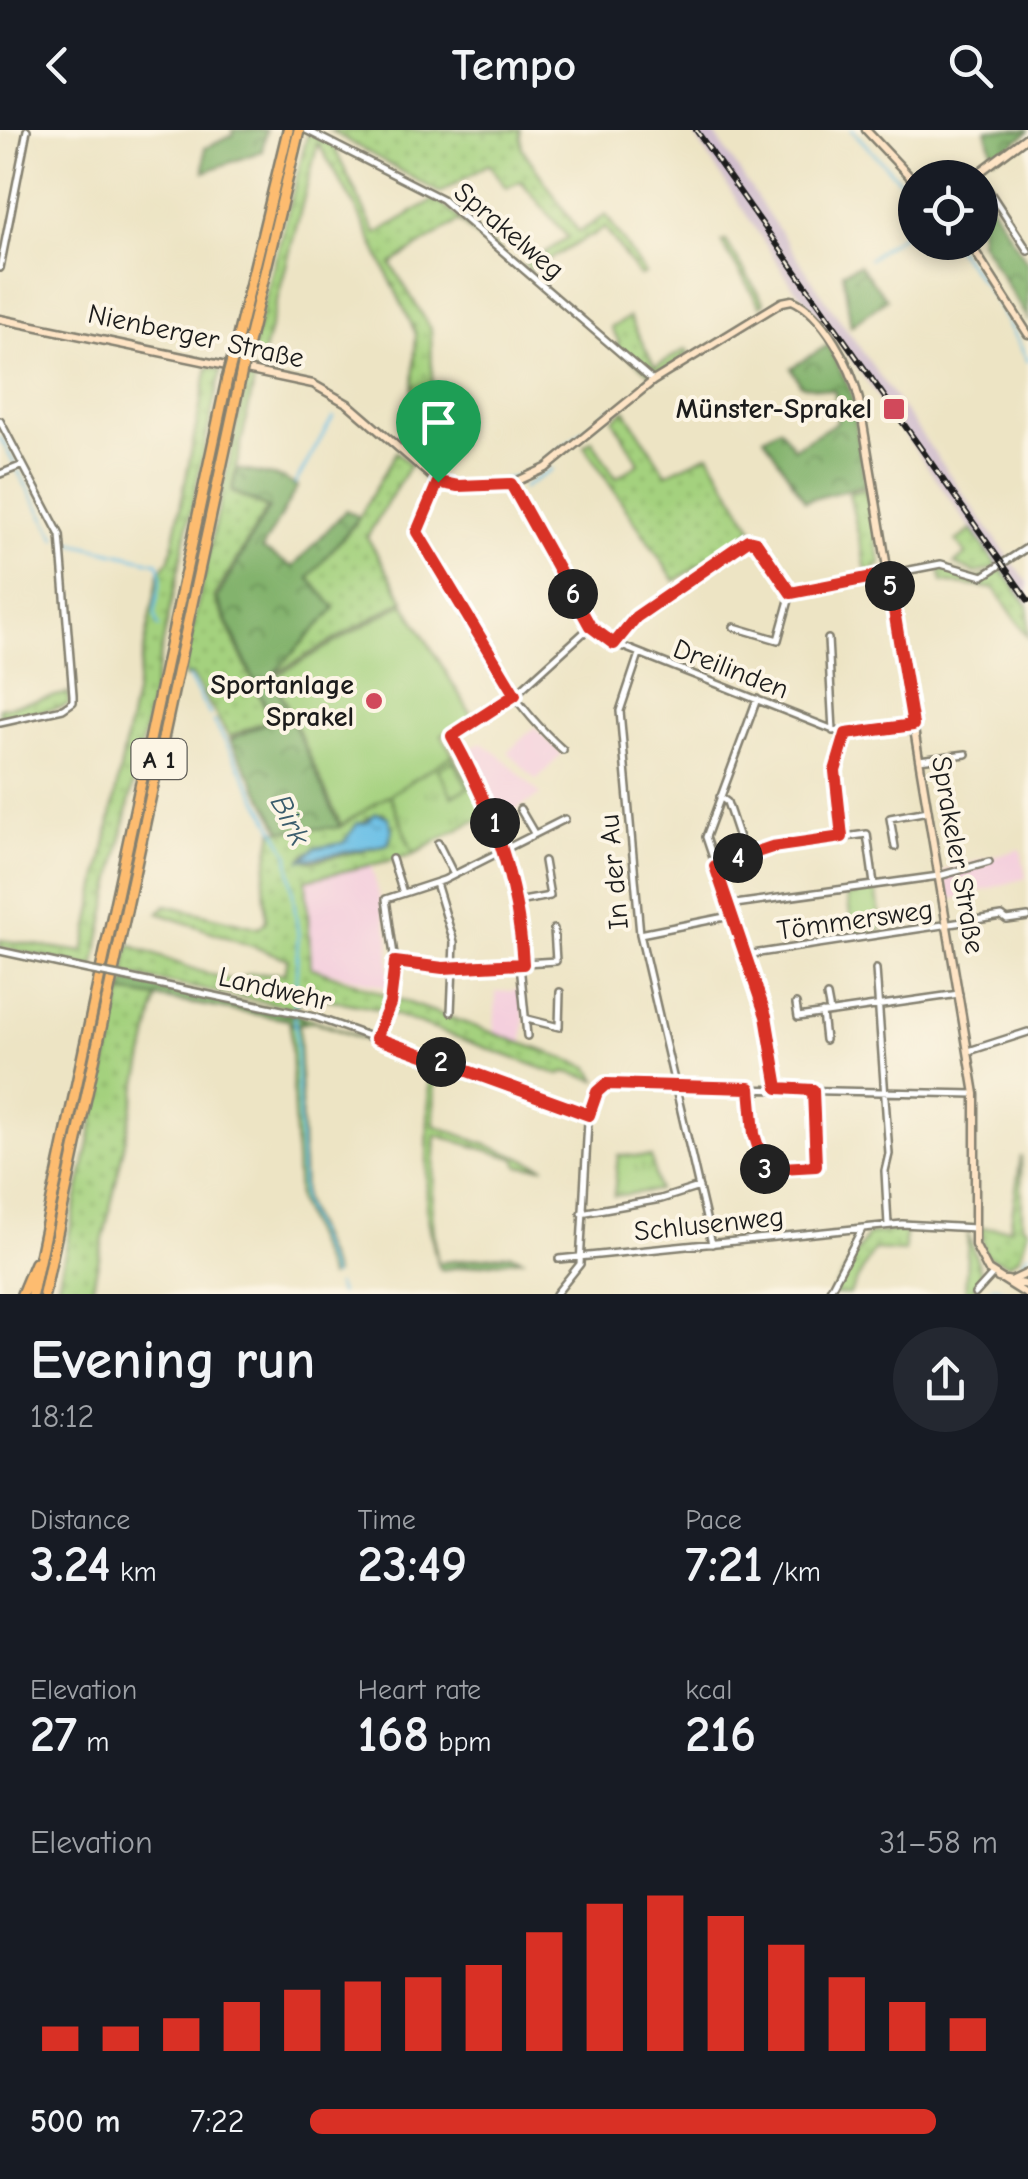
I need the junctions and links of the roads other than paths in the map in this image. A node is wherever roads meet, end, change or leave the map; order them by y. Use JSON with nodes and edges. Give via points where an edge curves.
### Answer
{"nodes":[{"id":1,"x":27,"y":130,"type":"edge"},
{"id":2,"x":866,"y":130,"type":"edge"},
{"id":3,"x":296,"y":131,"type":"edge"},
{"id":4,"x":323,"y":133,"type":"edge"},
{"id":5,"x":1028,"y":136,"type":"edge"},
{"id":6,"x":996,"y":160,"type":"edge"},
{"id":7,"x":898,"y":164,"type":"edge"},
{"id":8,"x":998,"y":209,"type":"edge"},
{"id":9,"x":1028,"y":252,"type":"edge"},
{"id":10,"x":981,"y":260,"type":"edge"},
{"id":11,"x":0,"y":268,"type":"edge"},
{"id":12,"x":0,"y":319,"type":"edge"},
{"id":13,"x":1028,"y":334,"type":"edge"},
{"id":14,"x":653,"y":382,"type":"junction"},
{"id":15,"x":0,"y":420,"type":"edge"},
{"id":16,"x":22,"y":465,"type":"junction"},
{"id":17,"x":0,"y":474,"type":"edge"},
{"id":18,"x":438,"y":482,"type":"junction"},
{"id":19,"x":511,"y":484,"type":"junction"},
{"id":20,"x":1028,"y":547,"type":"edge"},
{"id":21,"x":888,"y":574,"type":"junction"},
{"id":22,"x":791,"y":593,"type":"junction"},
{"id":23,"x":590,"y":626,"type":"junction"},
{"id":24,"x":734,"y":627,"type":"dead end"},
{"id":25,"x":828,"y":639,"type":"dead end"},
{"id":26,"x":614,"y":644,"type":"junction"},
{"id":27,"x":639,"y":654,"type":"junction"},
{"id":28,"x":515,"y":695,"type":"junction"},
{"id":29,"x":756,"y":699,"type":"junction"},
{"id":30,"x":0,"y":723,"type":"edge"},
{"id":31,"x":913,"y":725,"type":"junction"},
{"id":32,"x":833,"y":731,"type":"junction"},
{"id":33,"x":846,"y":734,"type":"junction"},
{"id":34,"x":563,"y":750,"type":"dead end"},
{"id":35,"x":966,"y":754,"type":"dead end"},
{"id":36,"x":919,"y":760,"type":"junction"},
{"id":37,"x":720,"y":797,"type":"junction"},
{"id":38,"x":520,"y":808,"type":"dead end"},
{"id":39,"x":928,"y":812,"type":"junction"},
{"id":40,"x":565,"y":819,"type":"dead end"},
{"id":41,"x":534,"y":833,"type":"junction"},
{"id":42,"x":842,"y":837,"type":"junction"},
{"id":43,"x":438,"y":844,"type":"dead end"},
{"id":44,"x":895,"y":847,"type":"dead end"},
{"id":45,"x":504,"y":849,"type":"junction"},
{"id":46,"x":745,"y":856,"type":"junction"},
{"id":47,"x":392,"y":860,"type":"dead end"},
{"id":48,"x":544,"y":862,"type":"dead end"},
{"id":49,"x":989,"y":862,"type":"dead end"},
{"id":50,"x":715,"y":866,"type":"junction"},
{"id":51,"x":454,"y":876,"type":"junction"},
{"id":52,"x":938,"y":876,"type":"junction"},
{"id":53,"x":436,"y":884,"type":"junction"},
{"id":54,"x":874,"y":884,"type":"junction"},
{"id":55,"x":403,"y":893,"type":"junction"},
{"id":56,"x":517,"y":902,"type":"junction"},
{"id":57,"x":728,"y":906,"type":"junction"},
{"id":58,"x":731,"y":916,"type":"junction"},
{"id":59,"x":1028,"y":917,"type":"edge"},
{"id":60,"x":947,"y":927,"type":"junction"},
{"id":61,"x":554,"y":928,"type":"dead end"},
{"id":62,"x":640,"y":934,"type":"junction"},
{"id":63,"x":0,"y":951,"type":"edge"},
{"id":64,"x":745,"y":956,"type":"junction"},
{"id":65,"x":395,"y":962,"type":"junction"},
{"id":66,"x":523,"y":964,"type":"junction"},
{"id":67,"x":456,"y":968,"type":"junction"},
{"id":68,"x":876,"y":969,"type":"dead end"},
{"id":69,"x":560,"y":992,"type":"dead end"},
{"id":70,"x":959,"y":994,"type":"junction"},
{"id":71,"x":828,"y":996,"type":"dead end"},
{"id":72,"x":796,"y":1004,"type":"dead end"},
{"id":73,"x":880,"y":1004,"type":"junction"},
{"id":74,"x":450,"y":1012,"type":"dead end"},
{"id":75,"x":826,"y":1012,"type":"junction"},
{"id":76,"x":527,"y":1019,"type":"junction"},
{"id":77,"x":1028,"y":1032,"type":"edge"},
{"id":78,"x":527,"y":1036,"type":"dead end"},
{"id":79,"x":376,"y":1038,"type":"junction"},
{"id":80,"x":826,"y":1040,"type":"dead end"},
{"id":81,"x":968,"y":1051,"type":"junction"},
{"id":82,"x":674,"y":1086,"type":"junction"},
{"id":83,"x":750,"y":1088,"type":"junction"},
{"id":84,"x":778,"y":1088,"type":"junction"},
{"id":85,"x":813,"y":1090,"type":"junction"},
{"id":86,"x":885,"y":1091,"type":"junction"},
{"id":87,"x":974,"y":1094,"type":"junction"},
{"id":88,"x":589,"y":1115,"type":"junction"},
{"id":89,"x":698,"y":1187,"type":"junction"},
{"id":90,"x":581,"y":1213,"type":"junction"},
{"id":91,"x":888,"y":1226,"type":"junction"},
{"id":92,"x":975,"y":1228,"type":"junction"},
{"id":93,"x":862,"y":1230,"type":"junction"},
{"id":94,"x":712,"y":1244,"type":"junction"},
{"id":95,"x":42,"y":1253,"type":"junction"},
{"id":96,"x":580,"y":1258,"type":"junction"},
{"id":97,"x":559,"y":1259,"type":"dead end"},
{"id":98,"x":1028,"y":1272,"type":"edge"},
{"id":99,"x":995,"y":1276,"type":"junction"},
{"id":100,"x":1012,"y":1280,"type":"junction"},
{"id":101,"x":1028,"y":1285,"type":"edge"},
{"id":102,"x":22,"y":1294,"type":"edge"},
{"id":103,"x":32,"y":1294,"type":"edge"},
{"id":104,"x":47,"y":1294,"type":"edge"},
{"id":105,"x":556,"y":1294,"type":"edge"},
{"id":106,"x":828,"y":1294,"type":"edge"},
{"id":107,"x":975,"y":1294,"type":"edge"},
{"id":108,"x":1026,"y":1294,"type":"edge"}],
"edges":[{"from":1,"to":11,"type":"street"},
{"from":2,"to":7,"type":"street"},
{"from":3,"to":4,"type":"street","name":"Sprakelweg"},
{"from":3,"to":95,"type":"highway","number":"A 1","bridge":true,"via":[[227,379]]},
{"from":3,"to":104,"type":"highway","number":"A 1","bridge":true},
{"from":4,"to":14,"type":"street","name":"Sprakelweg","via":[[442,199]]},
{"from":5,"to":6,"type":"street"},
{"from":8,"to":9,"type":"street"},
{"from":10,"to":13,"type":"street"},
{"from":12,"to":18,"type":"street","name":"Nienberger Straße","via":[[313,384],[348,404]]},
{"from":14,"to":19,"type":"street","via":[[546,468]]},
{"from":14,"to":21,"type":"street","name":"Sprakeler Straße","via":[[786,300],[799,303],[820,325],[857,390]]},
{"from":15,"to":16,"type":"street"},
{"from":16,"to":17,"type":"street"},
{"from":16,"to":30,"type":"street","via":[[60,535],[73,702]]},
{"from":18,"to":19,"type":"street"},
{"from":18,"to":28,"type":"street","via":[[417,532]]},
{"from":19,"to":23,"type":"street","name":"Dreilinden"},
{"from":20,"to":21,"type":"street","via":[[983,576],[941,564]]},
{"from":21,"to":22,"type":"street"},
{"from":21,"to":31,"type":"street","name":"Sprakeler Straße"},
{"from":22,"to":24,"type":"street","via":[[778,640]]},
{"from":22,"to":26,"type":"street","via":[[748,540],[636,617]]},
{"from":23,"to":26,"type":"street","name":"Dreilinden"},
{"from":23,"to":28,"type":"street"},
{"from":25,"to":32,"type":"street"},
{"from":26,"to":27,"type":"street","name":"Dreilinden"},
{"from":27,"to":29,"type":"street","name":"Dreilinden"},
{"from":27,"to":62,"type":"street","name":"In der Au","via":[[620,710]]},
{"from":28,"to":34,"type":"street"},
{"from":28,"to":45,"type":"street","via":[[452,733]]},
{"from":29,"to":32,"type":"street","name":"Dreilinden"},
{"from":29,"to":37,"type":"street"},
{"from":31,"to":33,"type":"street","name":"Dreilinden"},
{"from":31,"to":36,"type":"street","name":"Sprakeler Straße"},
{"from":32,"to":33,"type":"street","name":"Dreilinden"},
{"from":33,"to":42,"type":"street","via":[[836,761]]},
{"from":35,"to":36,"type":"street"},
{"from":36,"to":39,"type":"street","name":"Sprakeler Straße"},
{"from":37,"to":46,"type":"street"},
{"from":37,"to":50,"type":"street","via":[[706,832]]},
{"from":38,"to":41,"type":"street"},
{"from":39,"to":44,"type":"street","via":[[890,818]]},
{"from":39,"to":52,"type":"street","name":"Sprakeler Straße"},
{"from":40,"to":41,"type":"street"},
{"from":41,"to":45,"type":"street"},
{"from":42,"to":46,"type":"street"},
{"from":42,"to":54,"type":"street","via":[[867,834]]},
{"from":43,"to":51,"type":"street"},
{"from":45,"to":51,"type":"street"},
{"from":45,"to":56,"type":"street"},
{"from":46,"to":50,"type":"street"},
{"from":47,"to":55,"type":"street"},
{"from":48,"to":56,"type":"street","via":[[550,896]]},
{"from":49,"to":52,"type":"street"},
{"from":50,"to":57,"type":"street"},
{"from":51,"to":53,"type":"street"},
{"from":52,"to":54,"type":"street"},
{"from":52,"to":60,"type":"street","name":"Sprakeler Straße"},
{"from":53,"to":55,"type":"street"},
{"from":53,"to":67,"type":"street"},
{"from":54,"to":57,"type":"street"},
{"from":55,"to":65,"type":"street","via":[[386,901]]},
{"from":56,"to":66,"type":"street"},
{"from":57,"to":58,"type":"street"},
{"from":58,"to":62,"type":"street"},
{"from":58,"to":64,"type":"street"},
{"from":59,"to":60,"type":"street","name":"Tömmersweg"},
{"from":60,"to":64,"type":"street","name":"Tömmersweg"},
{"from":60,"to":70,"type":"street","name":"Sprakeler Straße"},
{"from":61,"to":66,"type":"street","via":[[556,961]]},
{"from":62,"to":82,"type":"street","name":"In der Au"},
{"from":63,"to":79,"type":"street","name":"Landwehr","bridge":true,"via":[[316,1017]]},
{"from":64,"to":84,"type":"street","via":[[771,1036]]},
{"from":65,"to":67,"type":"street"},
{"from":65,"to":79,"type":"street","via":[[390,1004]]},
{"from":66,"to":67,"type":"street"},
{"from":66,"to":76,"type":"street"},
{"from":67,"to":74,"type":"street"},
{"from":68,"to":73,"type":"street"},
{"from":69,"to":76,"type":"street","via":[[559,1028]]},
{"from":70,"to":73,"type":"street"},
{"from":70,"to":81,"type":"street","name":"Sprakeler Straße"},
{"from":71,"to":75,"type":"street"},
{"from":72,"to":75,"type":"street","via":[[798,1017]]},
{"from":73,"to":75,"type":"street"},
{"from":73,"to":86,"type":"street"},
{"from":75,"to":80,"type":"street"},
{"from":76,"to":78,"type":"street"},
{"from":77,"to":81,"type":"street"},
{"from":79,"to":88,"type":"street","name":"Landwehr"},
{"from":81,"to":87,"type":"street","name":"Sprakeler Straße"},
{"from":82,"to":83,"type":"street"},
{"from":82,"to":88,"type":"street","via":[[610,1084],[600,1088]]},
{"from":82,"to":89,"type":"street","name":"In der Au"},
{"from":83,"to":84,"type":"street"},
{"from":83,"to":85,"type":"street","via":[[754,1134],[768,1170],[816,1166]]},
{"from":84,"to":85,"type":"street"},
{"from":85,"to":86,"type":"street"},
{"from":86,"to":87,"type":"street"},
{"from":86,"to":91,"type":"street"},
{"from":87,"to":92,"type":"street","name":"Sprakeler Straße"},
{"from":88,"to":90,"type":"street"},
{"from":89,"to":90,"type":"street"},
{"from":89,"to":94,"type":"street","name":"In der Au"},
{"from":90,"to":96,"type":"street"},
{"from":91,"to":92,"type":"street","name":"Schlusenweg"},
{"from":91,"to":93,"type":"street","name":"Schlusenweg"},
{"from":92,"to":99,"type":"street","name":"Sprakeler Straße","via":[[979,1257]]},
{"from":93,"to":94,"type":"street","name":"Schlusenweg"},
{"from":93,"to":106,"type":"street"},
{"from":94,"to":96,"type":"street","name":"Schlusenweg"},
{"from":95,"to":102,"type":"highway"},
{"from":95,"to":103,"type":"highway","number":"A 1"},
{"from":96,"to":97,"type":"street","name":"Schlusenweg"},
{"from":96,"to":105,"type":"street"},
{"from":98,"to":100,"type":"street"},
{"from":99,"to":100,"type":"street"},
{"from":99,"to":107,"type":"street"},
{"from":99,"to":108,"type":"street"},
{"from":100,"to":101,"type":"street"}]}
